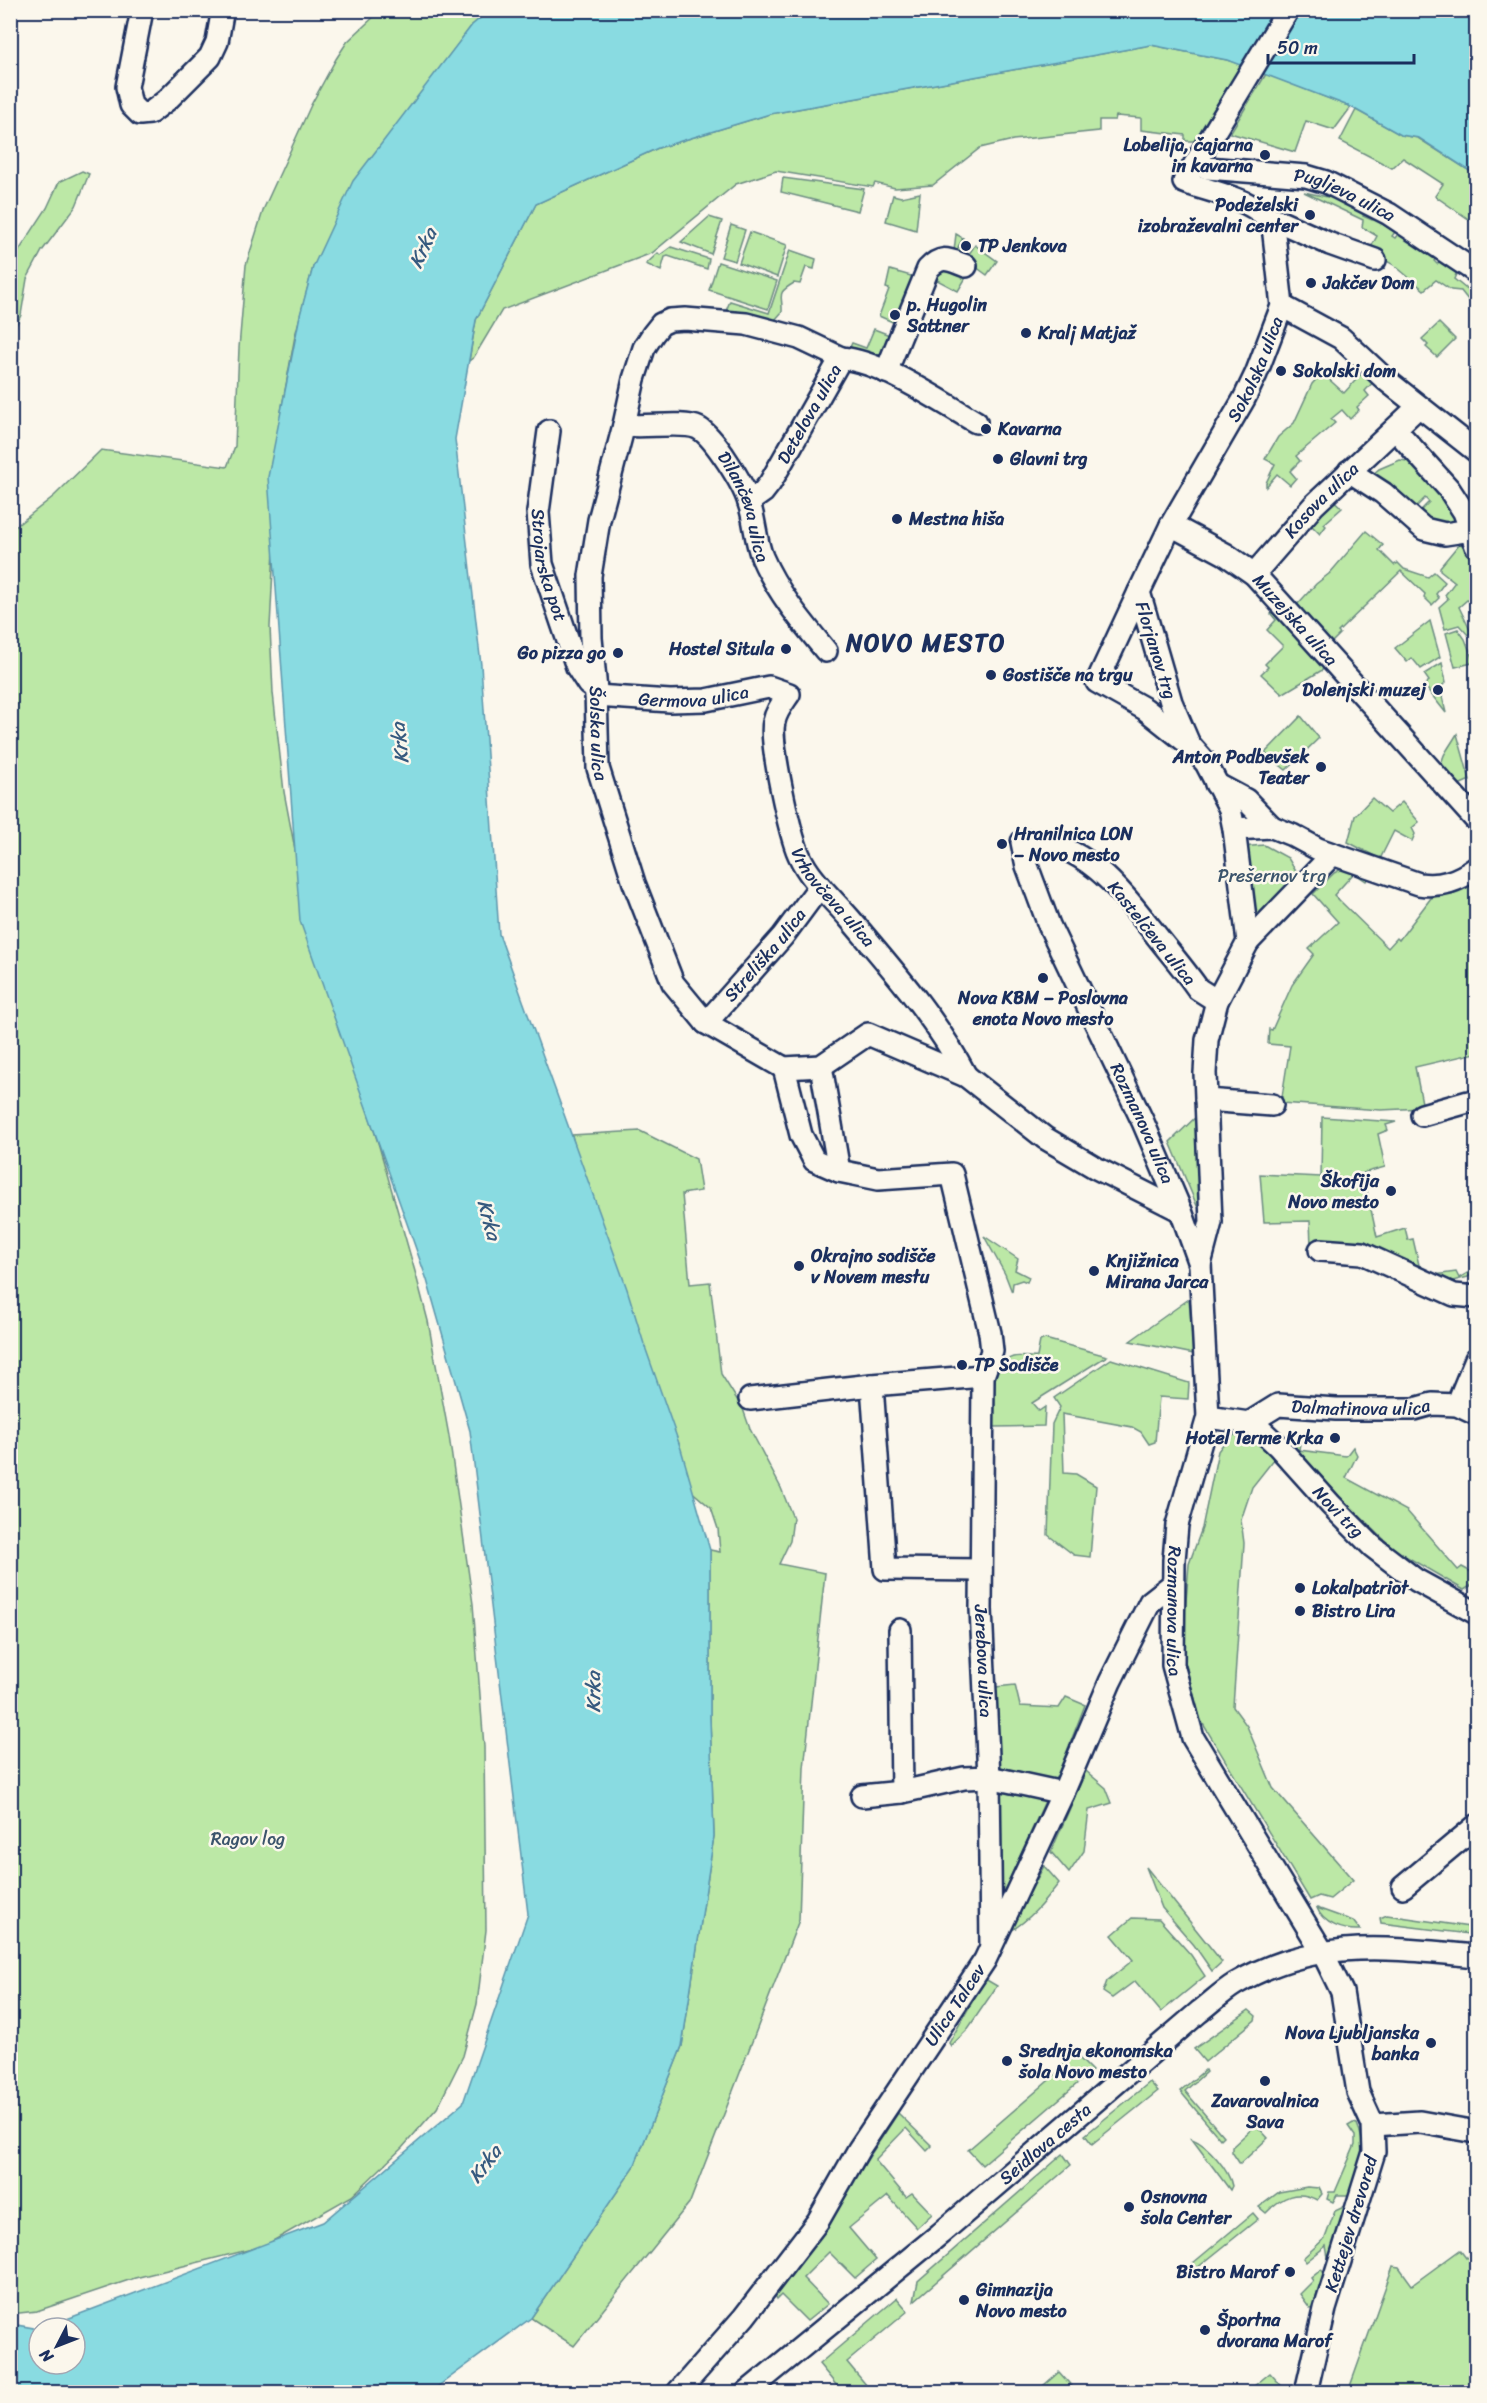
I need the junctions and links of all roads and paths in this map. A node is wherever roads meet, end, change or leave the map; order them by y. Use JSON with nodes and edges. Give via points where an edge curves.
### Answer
{"nodes":[{"id":1,"x":142,"y":10,"type":"edge"},
{"id":2,"x":1288,"y":10,"type":"edge"},
{"id":3,"x":222,"y":14,"type":"dead end"},
{"id":4,"x":1196,"y":163,"type":"junction"},
{"id":5,"x":1267,"y":216,"type":"junction"},
{"id":6,"x":1374,"y":260,"type":"dead end"},
{"id":7,"x":966,"y":266,"type":"dead end"},
{"id":8,"x":1476,"y":272,"type":"edge"},
{"id":9,"x":1282,"y":306,"type":"junction"},
{"id":10,"x":841,"y":357,"type":"junction"},
{"id":11,"x":886,"y":372,"type":"junction"},
{"id":12,"x":1418,"y":406,"type":"junction"},
{"id":13,"x":976,"y":422,"type":"dead end"},
{"id":14,"x":624,"y":425,"type":"junction"},
{"id":15,"x":1395,"y":429,"type":"junction"},
{"id":16,"x":549,"y":431,"type":"dead end"},
{"id":17,"x":1476,"y":451,"type":"edge"},
{"id":18,"x":1349,"y":471,"type":"junction"},
{"id":19,"x":749,"y":502,"type":"junction"},
{"id":20,"x":1172,"y":525,"type":"junction"},
{"id":21,"x":1475,"y":542,"type":"edge"},
{"id":22,"x":1254,"y":574,"type":"junction"},
{"id":23,"x":1139,"y":592,"type":"junction"},
{"id":24,"x":826,"y":651,"type":"dead end"},
{"id":25,"x":596,"y":693,"type":"junction"},
{"id":26,"x":789,"y":694,"type":"joint"},
{"id":27,"x":1189,"y":744,"type":"junction"},
{"id":28,"x":1216,"y":783,"type":"junction"},
{"id":29,"x":1476,"y":817,"type":"edge"},
{"id":30,"x":1272,"y":827,"type":"junction"},
{"id":31,"x":1234,"y":829,"type":"junction"},
{"id":32,"x":1022,"y":842,"type":"joint"},
{"id":33,"x":1333,"y":854,"type":"junction"},
{"id":34,"x":1476,"y":868,"type":"edge"},
{"id":35,"x":820,"y":886,"type":"junction"},
{"id":36,"x":1248,"y":942,"type":"junction"},
{"id":37,"x":1217,"y":1001,"type":"junction"},
{"id":38,"x":706,"y":1023,"type":"junction"},
{"id":39,"x":821,"y":1066,"type":"junction"},
{"id":40,"x":784,"y":1068,"type":"junction"},
{"id":41,"x":966,"y":1076,"type":"junction"},
{"id":42,"x":1206,"y":1100,"type":"junction"},
{"id":43,"x":1476,"y":1102,"type":"edge"},
{"id":44,"x":1272,"y":1105,"type":"dead end"},
{"id":45,"x":1422,"y":1116,"type":"dead end"},
{"id":46,"x":840,"y":1171,"type":"junction"},
{"id":47,"x":1181,"y":1211,"type":"junction"},
{"id":48,"x":1320,"y":1250,"type":"dead end"},
{"id":49,"x":1200,"y":1264,"type":"junction"},
{"id":50,"x":1476,"y":1297,"type":"edge"},
{"id":51,"x":1476,"y":1359,"type":"edge"},
{"id":52,"x":983,"y":1376,"type":"junction"},
{"id":53,"x":872,"y":1385,"type":"junction"},
{"id":54,"x":750,"y":1399,"type":"dead end"},
{"id":55,"x":1457,"y":1405,"type":"junction"},
{"id":56,"x":1476,"y":1414,"type":"edge"},
{"id":57,"x":1208,"y":1417,"type":"junction"},
{"id":58,"x":1249,"y":1423,"type":"junction"},
{"id":59,"x":981,"y":1570,"type":"junction"},
{"id":60,"x":1173,"y":1584,"type":"junction"},
{"id":61,"x":1476,"y":1609,"type":"edge"},
{"id":62,"x":900,"y":1630,"type":"dead end"},
{"id":63,"x":989,"y":1777,"type":"junction"},
{"id":64,"x":902,"y":1792,"type":"junction"},
{"id":65,"x":1063,"y":1792,"type":"junction"},
{"id":66,"x":862,"y":1796,"type":"dead end"},
{"id":67,"x":1476,"y":1826,"type":"edge"},
{"id":68,"x":1403,"y":1887,"type":"dead end"},
{"id":69,"x":991,"y":1946,"type":"junction"},
{"id":70,"x":1322,"y":1951,"type":"junction"},
{"id":71,"x":1476,"y":1956,"type":"edge"},
{"id":72,"x":1373,"y":2125,"type":"junction"},
{"id":73,"x":1476,"y":2132,"type":"edge"},
{"id":74,"x":678,"y":2392,"type":"edge"},
{"id":75,"x":747,"y":2392,"type":"edge"},
{"id":76,"x":1306,"y":2392,"type":"edge"}],
"edges":[{"from":1,"to":3,"type":"street","via":[[127,87],[131,105],[140,114],[150,113],[167,100],[210,57]]},
{"from":2,"to":4,"type":"street"},
{"from":4,"to":5,"type":"street","via":[[1184,182]]},
{"from":4,"to":8,"type":"street","name":"Pugljeva ulica","via":[[1207,168],[1306,176],[1326,182],[1389,214]]},
{"from":5,"to":6,"type":"street"},
{"from":5,"to":9,"type":"street","name":"Sokolska ulica","via":[[1273,226]]},
{"from":7,"to":11,"type":"street","via":[[946,259],[936,261],[928,269]]},
{"from":9,"to":12,"type":"street","via":[[1341,338]]},
{"from":9,"to":20,"type":"street","name":"Sokolska ulica","via":[[1244,399]]},
{"from":10,"to":11,"type":"street","name":"Detelova ulica"},
{"from":10,"to":14,"type":"street","name":"Šolska ulica","via":[[799,338],[746,324],[670,320],[661,324],[644,348]]},
{"from":10,"to":19,"type":"street","name":"Detelova ulica","via":[[770,483]]},
{"from":11,"to":13,"type":"street","name":"Detelova ulica"},
{"from":12,"to":15,"type":"street","name":"Kosova ulica"},
{"from":12,"to":17,"type":"street"},
{"from":14,"to":19,"type":"street","name":"Dilančeva ulica","via":[[699,428],[731,467]]},
{"from":14,"to":25,"type":"street","name":"Šolska ulica","via":[[599,520],[590,576]]},
{"from":15,"to":18,"type":"street","name":"Kosova ulica"},
{"from":15,"to":21,"type":"street","via":[[1449,489],[1464,512]]},
{"from":16,"to":25,"type":"street","name":"Strojarska pot","via":[[538,512],[542,564],[577,668]]},
{"from":18,"to":21,"type":"street","via":[[1383,493],[1424,529]]},
{"from":18,"to":22,"type":"street","name":"Kosova ulica"},
{"from":19,"to":24,"type":"street","name":"Dilančeva ulica","via":[[757,541],[771,575],[799,619]]},
{"from":20,"to":22,"type":"street","name":"Muzejska ulica"},
{"from":20,"to":23,"type":"street","name":"Florjanov trg"},
{"from":22,"to":29,"type":"street","name":"Muzejska ulica"},
{"from":23,"to":27,"type":"street","name":"Florjanov trg","via":[[1171,702]]},
{"from":23,"to":27,"type":"street","via":[[1097,682],[1144,710]]},
{"from":25,"to":26,"type":"street","name":"Germova ulica","via":[[670,701],[706,700],[769,687]]},
{"from":25,"to":38,"type":"street","name":"Šolska ulica","via":[[598,768],[634,883],[674,983]]},
{"from":26,"to":35,"type":"street","name":"Vrhovčeva ulica","via":[[777,711],[772,734],[799,856]]},
{"from":27,"to":28,"type":"street","via":[[1206,763]]},
{"from":28,"to":30,"type":"street","via":[[1246,800]]},
{"from":28,"to":31,"type":"street","via":[[1230,809]]},
{"from":30,"to":31,"type":"street"},
{"from":30,"to":33,"type":"street"},
{"from":31,"to":36,"type":"street"},
{"from":32,"to":37,"type":"street","name":"Kastelčeva ulica","via":[[1054,844],[1116,885],[1198,990]]},
{"from":32,"to":47,"type":"street","name":"Rozmanova ulica","via":[[1049,925]]},
{"from":33,"to":34,"type":"street","via":[[1435,886]]},
{"from":33,"to":36,"type":"street"},
{"from":35,"to":38,"type":"street","name":"Streliška ulica","via":[[783,936]]},
{"from":35,"to":41,"type":"street","name":"Vrhovčeva ulica","via":[[922,1006]]},
{"from":36,"to":37,"type":"street"},
{"from":37,"to":42,"type":"street","via":[[1207,1040]]},
{"from":38,"to":40,"type":"street"},
{"from":39,"to":40,"type":"street"},
{"from":39,"to":41,"type":"street","via":[[868,1034]]},
{"from":39,"to":46,"type":"street"},
{"from":40,"to":46,"type":"street","via":[[801,1135],[814,1160]]},
{"from":41,"to":47,"type":"street","via":[[1044,1138]]},
{"from":42,"to":44,"type":"street"},
{"from":42,"to":49,"type":"street","via":[[1211,1222]]},
{"from":43,"to":45,"type":"street"},
{"from":46,"to":52,"type":"street","name":"Jerebova ulica","via":[[878,1179],[952,1174],[990,1333],[992,1351]]},
{"from":47,"to":49,"type":"street","name":"Rozmanova ulica"},
{"from":48,"to":50,"type":"street","via":[[1362,1253],[1454,1295]]},
{"from":49,"to":57,"type":"street","name":"Rozmanova ulica"},
{"from":51,"to":55,"type":"street"},
{"from":52,"to":53,"type":"street"},
{"from":52,"to":59,"type":"street","name":"Jerebova ulica"},
{"from":53,"to":54,"type":"street"},
{"from":53,"to":59,"type":"street","via":[[885,1569]]},
{"from":55,"to":56,"type":"street","name":"Dalmatinova ulica"},
{"from":55,"to":58,"type":"street","name":"Dalmatinova ulica","via":[[1432,1404],[1414,1409],[1278,1405]]},
{"from":57,"to":58,"type":"street","name":"Novi trg"},
{"from":57,"to":60,"type":"street","name":"Rozmanova ulica","via":[[1177,1525]]},
{"from":58,"to":61,"type":"street","name":"Novi trg","via":[[1278,1446],[1373,1547],[1416,1580]]},
{"from":59,"to":63,"type":"street","name":"Jerebova ulica"},
{"from":60,"to":65,"type":"street","name":"Ulica Talcev","via":[[1150,1602],[1110,1682]]},
{"from":60,"to":70,"type":"street","name":"Rozmanova ulica","via":[[1173,1665],[1193,1738]]},
{"from":62,"to":64,"type":"street"},
{"from":63,"to":64,"type":"street","via":[[964,1778]]},
{"from":63,"to":65,"type":"street"},
{"from":63,"to":69,"type":"street","name":"Jerebova ulica"},
{"from":64,"to":66,"type":"street"},
{"from":65,"to":69,"type":"street","name":"Ulica Talcev"},
{"from":67,"to":68,"type":"street"},
{"from":69,"to":74,"type":"street","name":"Ulica Talcev","via":[[859,2149],[818,2221],[744,2317]]},
{"from":70,"to":71,"type":"street","name":"Seidlova cesta","via":[[1377,1947]]},
{"from":70,"to":72,"type":"street","name":"Kettejev drevored","via":[[1342,1992],[1358,2092]]},
{"from":70,"to":75,"type":"street","name":"Seidlova cesta","via":[[1269,1967],[1234,1985],[1198,2012],[948,2227]]},
{"from":72,"to":73,"type":"street","via":[[1420,2122]]},
{"from":72,"to":76,"type":"street","name":"Kettejev drevored","via":[[1374,2152],[1325,2308]]}]}
